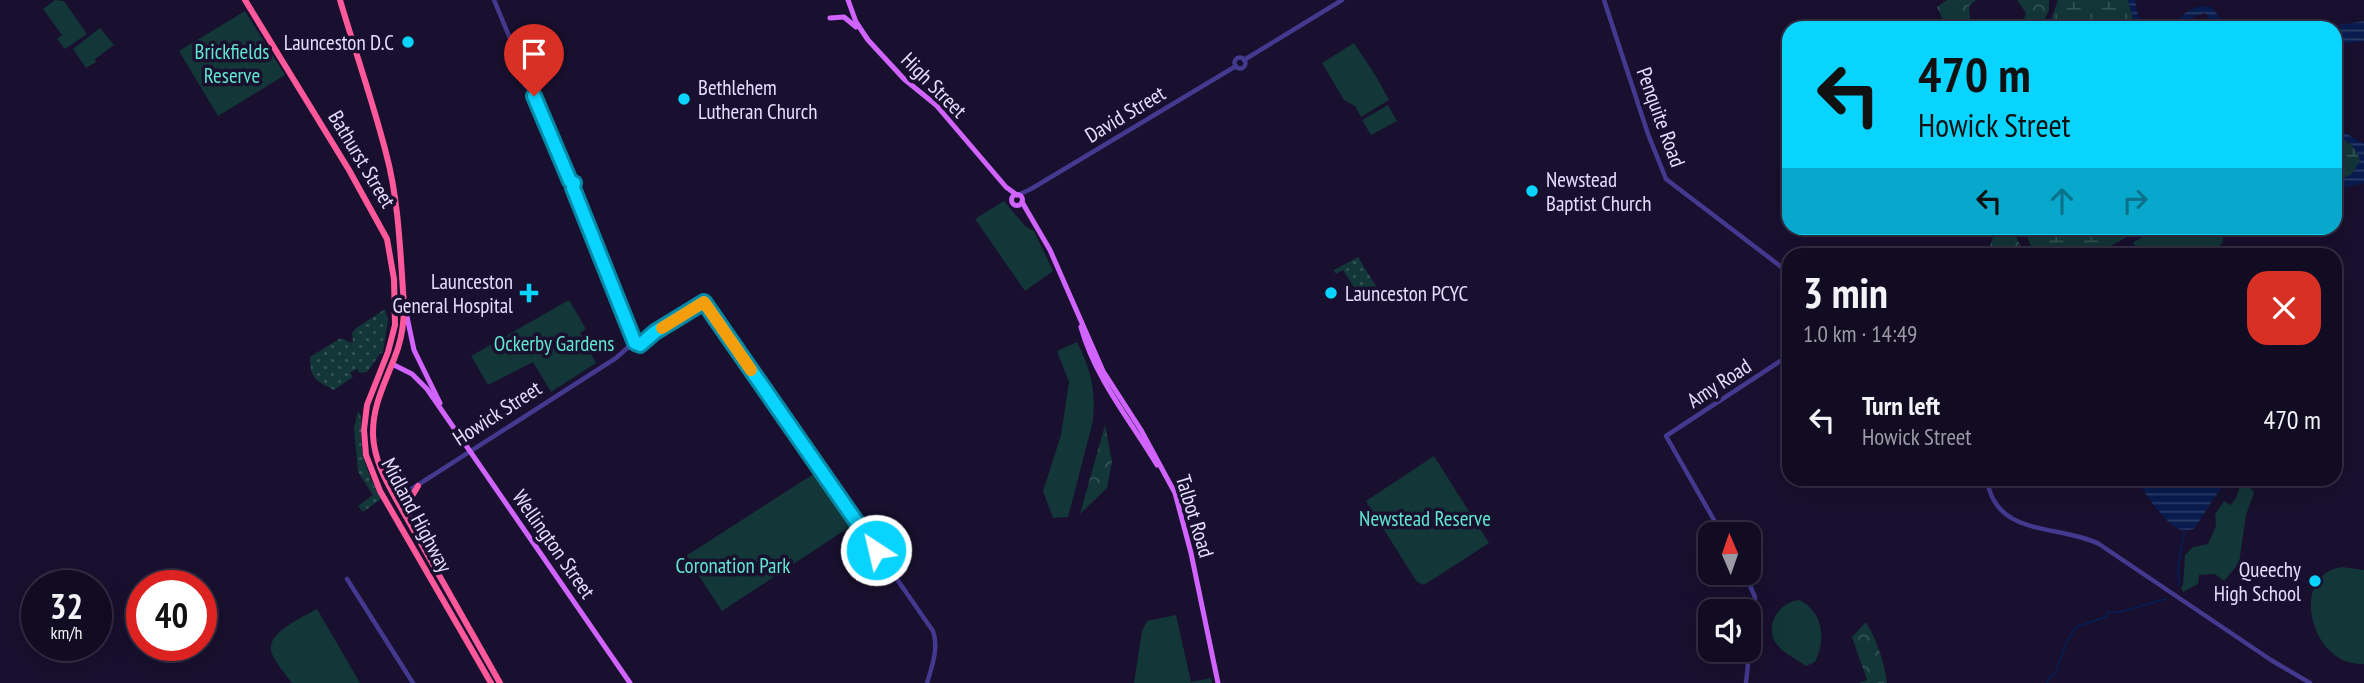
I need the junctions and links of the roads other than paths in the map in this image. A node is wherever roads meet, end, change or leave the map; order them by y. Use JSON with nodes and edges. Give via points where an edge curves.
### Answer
{"nodes":[{"id":1,"x":245,"y":0,"type":"edge"},
{"id":2,"x":340,"y":0,"type":"edge"},
{"id":3,"x":494,"y":0,"type":"edge"},
{"id":4,"x":848,"y":0,"type":"edge"},
{"id":5,"x":1342,"y":0,"type":"edge"},
{"id":6,"x":1604,"y":0,"type":"edge"},
{"id":7,"x":830,"y":18,"type":"dead end"},
{"id":8,"x":861,"y":31,"type":"junction"},
{"id":9,"x":1006,"y":187,"type":"junction"},
{"id":10,"x":1020,"y":198,"type":"junction"},
{"id":11,"x":1011,"y":200,"type":"junction"},
{"id":12,"x":1015,"y":206,"type":"junction"},
{"id":13,"x":1028,"y":214,"type":"junction"},
{"id":14,"x":1782,"y":267,"type":"edge"},
{"id":15,"x":403,"y":288,"type":"junction"},
{"id":16,"x":639,"y":340,"type":"junction"},
{"id":17,"x":388,"y":352,"type":"junction"},
{"id":18,"x":1782,"y":360,"type":"edge"},
{"id":19,"x":392,"y":364,"type":"junction"},
{"id":20,"x":1103,"y":375,"type":"junction"},
{"id":21,"x":451,"y":425,"type":"junction"},
{"id":22,"x":468,"y":452,"type":"junction"},
{"id":23,"x":418,"y":486,"type":"junction"},
{"id":24,"x":1988,"y":486,"type":"edge"},
{"id":25,"x":396,"y":499,"type":"junction"},
{"id":26,"x":388,"y":505,"type":"junction"},
{"id":27,"x":409,"y":520,"type":"junction"},
{"id":28,"x":1715,"y":522,"type":"edge"},
{"id":29,"x":347,"y":579,"type":"dead end"},
{"id":30,"x":1750,"y":585,"type":"edge"},
{"id":31,"x":413,"y":683,"type":"edge"},
{"id":32,"x":491,"y":683,"type":"edge"},
{"id":33,"x":500,"y":683,"type":"edge"},
{"id":34,"x":630,"y":683,"type":"edge"},
{"id":35,"x":927,"y":683,"type":"edge"},
{"id":36,"x":1746,"y":683,"type":"edge"},
{"id":37,"x":2309,"y":683,"type":"edge"}],
"edges":[{"from":1,"to":17,"type":"highway","name":"Bathurst Street","via":[[385,233],[396,308]]},
{"from":2,"to":15,"type":"highway","name":"Wellington Street","via":[[386,153]]},
{"from":3,"to":16,"type":"street","via":[[527,79],[525,85],[531,88],[570,181],[567,186],[573,188],[629,326]]},
{"from":4,"to":8,"type":"main road","name":"High Street"},
{"from":5,"to":10,"type":"street","name":"David Street","via":[[1244,60],[1243,67],[1236,66]]},
{"from":6,"to":14,"type":"street","name":"Penquite Road","via":[[1666,179]]},
{"from":7,"to":8,"type":"main road","via":[[844,17]]},
{"from":8,"to":9,"type":"main road","name":"High Street","via":[[904,79],[936,105]]},
{"from":9,"to":10,"type":"main road","name":"High Street"},
{"from":9,"to":11,"type":"main road","name":"High Street"},
{"from":10,"to":11,"type":"main road"},
{"from":10,"to":12,"type":"main road","via":[[1020,205]]},
{"from":10,"to":13,"type":"main road","name":"High Street"},
{"from":11,"to":12,"type":"main road","name":"High Street"},
{"from":12,"to":13,"type":"main road","name":"High Street"},
{"from":13,"to":20,"type":"main road","name":"High Street","via":[[1050,250]]},
{"from":15,"to":19,"type":"highway","name":"Wellington Street","via":[[403,327]]},
{"from":15,"to":21,"type":"main road","name":"Wellington Street","via":[[414,350]]},
{"from":16,"to":22,"type":"street","name":"Howick Street"},
{"from":16,"to":35,"type":"street","name":"Howick Street","via":[[704,302],[935,635]]},
{"from":17,"to":19,"type":"highway"},
{"from":17,"to":26,"type":"highway","name":"Midland Highway","via":[[370,396],[364,429],[369,464]]},
{"from":18,"to":28,"type":"street","name":"Amy Road","via":[[1666,436]]},
{"from":19,"to":21,"type":"main road","name":"Wellington Street","via":[[422,383]]},
{"from":19,"to":25,"type":"highway","name":"Midland Highway","via":[[377,403],[373,436],[380,467]]},
{"from":20,"to":20,"type":"main road","name":"Talbot Road","via":[[1132,415],[1175,493],[1218,683],[1172,492]]},
{"from":21,"to":22,"type":"main road","name":"Wellington Street"},
{"from":22,"to":23,"type":"street","name":"Howick Street"},
{"from":22,"to":34,"type":"main road","name":"Wellington Street"},
{"from":23,"to":25,"type":"street","name":"Howick Street"},
{"from":23,"to":27,"type":"highway","via":[[408,504]]},
{"from":24,"to":37,"type":"street","via":[[1995,502],[2013,519],[2099,544]]},
{"from":25,"to":26,"type":"highway","name":"Howick Street"},
{"from":25,"to":27,"type":"highway","name":"Midland Highway"},
{"from":26,"to":32,"type":"highway","name":"Midland Highway"},
{"from":27,"to":33,"type":"highway","name":"Midland Highway"},
{"from":29,"to":31,"type":"street"},
{"from":30,"to":36,"type":"street","via":[[1755,597]]}]}
